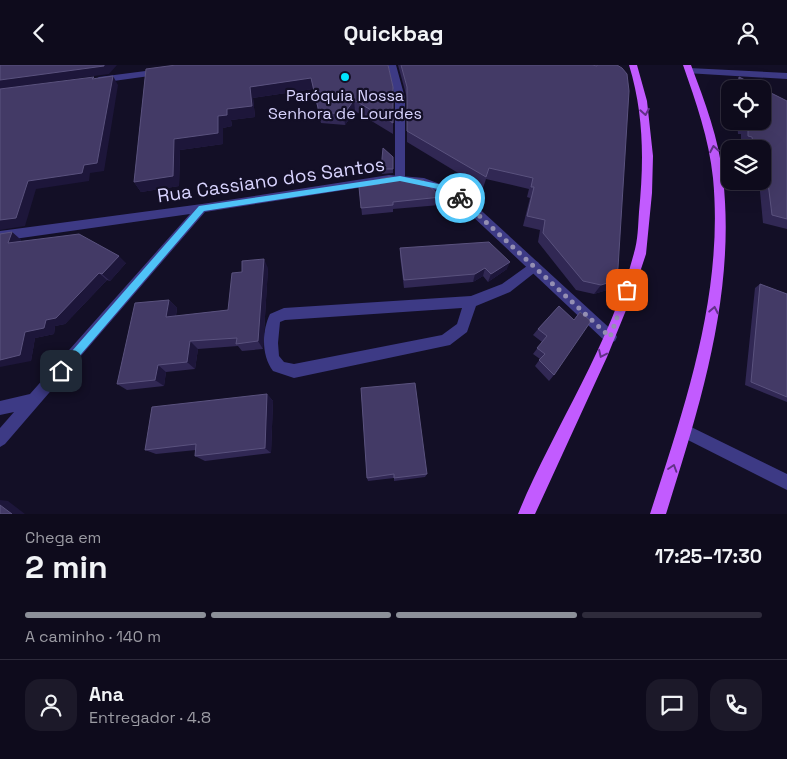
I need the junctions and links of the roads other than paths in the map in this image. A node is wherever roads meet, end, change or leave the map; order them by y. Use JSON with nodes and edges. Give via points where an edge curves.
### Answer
{"nodes":[{"id":1,"x":136,"y":65,"type":"edge"},
{"id":2,"x":392,"y":65,"type":"edge"},
{"id":3,"x":633,"y":65,"type":"edge"},
{"id":4,"x":688,"y":68,"type":"edge"},
{"id":5,"x":174,"y":70,"type":"edge"},
{"id":6,"x":787,"y":76,"type":"edge"},
{"id":7,"x":126,"y":77,"type":"junction"},
{"id":8,"x":87,"y":82,"type":"edge"},
{"id":9,"x":400,"y":178,"type":"junction"},
{"id":10,"x":202,"y":208,"type":"junction"},
{"id":11,"x":0,"y":236,"type":"edge"},
{"id":12,"x":534,"y":266,"type":"junction"},
{"id":13,"x":472,"y":302,"type":"junction"},
{"id":14,"x":610,"y":337,"type":"junction"},
{"id":15,"x":36,"y":400,"type":"junction"},
{"id":16,"x":0,"y":408,"type":"edge"},
{"id":17,"x":685,"y":431,"type":"junction"},
{"id":18,"x":0,"y":439,"type":"edge"},
{"id":19,"x":787,"y":482,"type":"edge"},
{"id":20,"x":526,"y":514,"type":"edge"},
{"id":21,"x":658,"y":514,"type":"edge"}],
"edges":[{"from":1,"to":7,"type":"street"},
{"from":2,"to":9,"type":"street","via":[[400,98]]},
{"from":3,"to":14,"type":"main road","one_way":true,"via":[[640,83],[646,120],[649,179],[638,258]]},
{"from":4,"to":6,"type":"street"},
{"from":17,"to":4,"type":"main road","one_way":true,"via":[[716,299],[721,250],[721,210],[711,130]]},
{"from":5,"to":7,"type":"street"},
{"from":7,"to":8,"type":"street"},
{"from":9,"to":10,"type":"street","name":"Rua Cassiano dos Santos"},
{"from":9,"to":12,"type":"street","name":"Rua Cassiano dos Santos","via":[[440,186],[457,195]]},
{"from":10,"to":11,"type":"street","name":"Rua Cassiano dos Santos"},
{"from":10,"to":15,"type":"street"},
{"from":12,"to":13,"type":"street","via":[[506,288]]},
{"from":12,"to":14,"type":"street","name":"Rua Cassiano dos Santos"},
{"from":13,"to":13,"type":"street","via":[[284,314],[275,318],[272,327],[272,358],[279,366],[294,371],[445,341],[462,328]]},
{"from":14,"to":20,"type":"main road","one_way":true},
{"from":15,"to":16,"type":"street"},
{"from":15,"to":18,"type":"street"},
{"from":17,"to":19,"type":"street"},
{"from":21,"to":17,"type":"main road","one_way":true}]}
